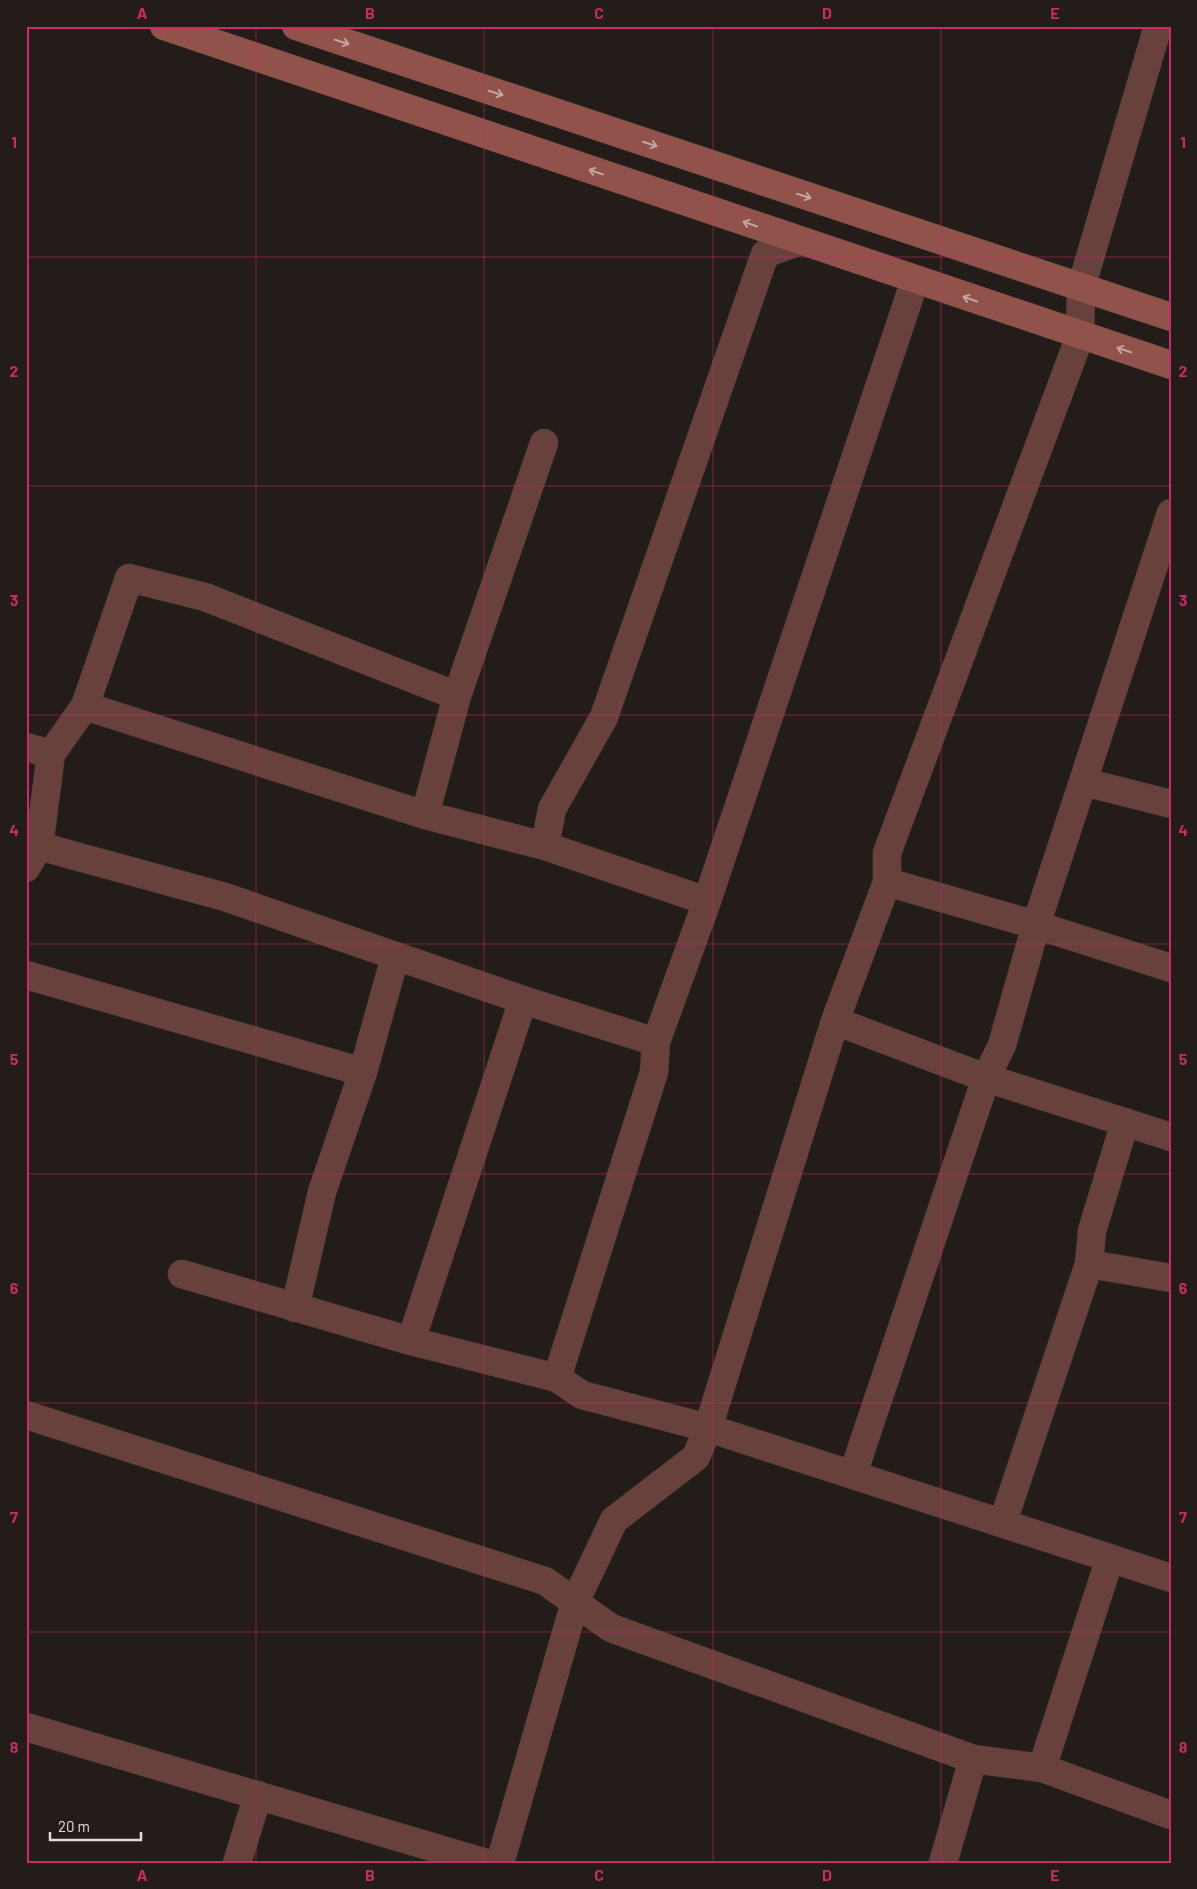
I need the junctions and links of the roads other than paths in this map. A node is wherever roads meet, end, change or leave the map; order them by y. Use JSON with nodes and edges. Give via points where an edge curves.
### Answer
{"nodes":[{"id":1,"x":164,"y":26,"type":"edge"},
{"id":2,"x":296,"y":26,"type":"edge"},
{"id":3,"x":1158,"y":26,"type":"edge"},
{"id":4,"x":800,"y":241,"type":"junction"},
{"id":5,"x":915,"y":280,"type":"junction"},
{"id":6,"x":1081,"y":288,"type":"junction"},
{"id":7,"x":1171,"y":317,"type":"edge"},
{"id":8,"x":1080,"y":336,"type":"junction"},
{"id":9,"x":1171,"y":365,"type":"edge"},
{"id":10,"x":544,"y":442,"type":"dead end"},
{"id":11,"x":1171,"y":513,"type":"edge"},
{"id":12,"x":457,"y":696,"type":"junction"},
{"id":13,"x":85,"y":706,"type":"junction"},
{"id":14,"x":39,"y":750,"type":"edge"},
{"id":15,"x":1084,"y":782,"type":"junction"},
{"id":16,"x":1171,"y":804,"type":"edge"},
{"id":17,"x":425,"y":815,"type":"junction"},
{"id":18,"x":546,"y":846,"type":"junction"},
{"id":19,"x":33,"y":857,"type":"edge"},
{"id":20,"x":887,"y":882,"type":"junction"},
{"id":21,"x":707,"y":901,"type":"junction"},
{"id":22,"x":1036,"y":926,"type":"junction"},
{"id":23,"x":395,"y":956,"type":"junction"},
{"id":24,"x":1171,"y":968,"type":"edge"},
{"id":25,"x":26,"y":975,"type":"edge"},
{"id":26,"x":523,"y":1000,"type":"junction"},
{"id":27,"x":835,"y":1021,"type":"junction"},
{"id":28,"x":656,"y":1042,"type":"junction"},
{"id":29,"x":363,"y":1072,"type":"junction"},
{"id":30,"x":986,"y":1078,"type":"junction"},
{"id":31,"x":1125,"y":1122,"type":"junction"},
{"id":32,"x":1171,"y":1137,"type":"edge"},
{"id":33,"x":1089,"y":1264,"type":"junction"},
{"id":34,"x":182,"y":1274,"type":"dead end"},
{"id":35,"x":1171,"y":1278,"type":"edge"},
{"id":36,"x":295,"y":1308,"type":"junction"},
{"id":37,"x":410,"y":1341,"type":"junction"},
{"id":38,"x":557,"y":1378,"type":"junction"},
{"id":39,"x":26,"y":1415,"type":"edge"},
{"id":40,"x":708,"y":1428,"type":"junction"},
{"id":41,"x":853,"y":1474,"type":"junction"},
{"id":42,"x":1003,"y":1522,"type":"junction"},
{"id":43,"x":1110,"y":1558,"type":"junction"},
{"id":44,"x":1171,"y":1578,"type":"edge"},
{"id":45,"x":575,"y":1602,"type":"junction"},
{"id":46,"x":26,"y":1727,"type":"edge"},
{"id":47,"x":973,"y":1759,"type":"junction"},
{"id":48,"x":1042,"y":1768,"type":"junction"},
{"id":49,"x":258,"y":1795,"type":"junction"},
{"id":50,"x":1171,"y":1815,"type":"edge"},
{"id":51,"x":238,"y":1863,"type":"edge"},
{"id":52,"x":486,"y":1863,"type":"edge"},
{"id":53,"x":500,"y":1863,"type":"edge"},
{"id":54,"x":943,"y":1863,"type":"edge"}],
"edges":[{"from":4,"to":1,"type":"main road","one_way":true},
{"from":2,"to":6,"type":"main road","one_way":true},
{"from":3,"to":6,"type":"street"},
{"from":4,"to":5,"type":"main road"},
{"from":4,"to":18,"type":"street","via":[[765,254],[604,717],[552,809]]},
{"from":8,"to":5,"type":"main road","one_way":true},
{"from":5,"to":21,"type":"street"},
{"from":6,"to":7,"type":"main road"},
{"from":6,"to":8,"type":"street"},
{"from":9,"to":8,"type":"main road","one_way":true},
{"from":8,"to":20,"type":"street","via":[[886,853]]},
{"from":10,"to":12,"type":"street"},
{"from":11,"to":15,"type":"street"},
{"from":12,"to":13,"type":"street","via":[[204,597],[129,578]]},
{"from":12,"to":17,"type":"street"},
{"from":13,"to":14,"type":"street"},
{"from":13,"to":17,"type":"street"},
{"from":14,"to":19,"type":"street"},
{"from":15,"to":16,"type":"street"},
{"from":15,"to":22,"type":"street"},
{"from":17,"to":18,"type":"street"},
{"from":18,"to":21,"type":"street"},
{"from":19,"to":23,"type":"street","via":[[225,897]]},
{"from":20,"to":22,"type":"street"},
{"from":20,"to":27,"type":"street"},
{"from":21,"to":28,"type":"street"},
{"from":22,"to":24,"type":"street"},
{"from":22,"to":30,"type":"street","via":[[1002,1045]]},
{"from":23,"to":26,"type":"street"},
{"from":23,"to":29,"type":"street"},
{"from":25,"to":29,"type":"street"},
{"from":26,"to":28,"type":"street"},
{"from":26,"to":37,"type":"street"},
{"from":27,"to":30,"type":"street"},
{"from":27,"to":40,"type":"street"},
{"from":28,"to":38,"type":"street","via":[[654,1072]]},
{"from":29,"to":36,"type":"street","via":[[322,1192]]},
{"from":30,"to":31,"type":"street"},
{"from":30,"to":41,"type":"street"},
{"from":31,"to":32,"type":"street"},
{"from":31,"to":33,"type":"street","via":[[1092,1230]]},
{"from":33,"to":35,"type":"street"},
{"from":33,"to":42,"type":"street"},
{"from":34,"to":36,"type":"street"},
{"from":36,"to":37,"type":"street"},
{"from":37,"to":38,"type":"street"},
{"from":38,"to":40,"type":"street","via":[[582,1395]]},
{"from":39,"to":45,"type":"street","via":[[545,1581]]},
{"from":40,"to":41,"type":"street"},
{"from":40,"to":45,"type":"street","via":[[696,1457],[614,1520]]},
{"from":41,"to":42,"type":"street"},
{"from":42,"to":43,"type":"street"},
{"from":43,"to":44,"type":"street"},
{"from":43,"to":48,"type":"street"},
{"from":45,"to":47,"type":"street","via":[[611,1628]]},
{"from":45,"to":53,"type":"street"},
{"from":46,"to":49,"type":"street"},
{"from":47,"to":48,"type":"street"},
{"from":47,"to":54,"type":"street"},
{"from":48,"to":50,"type":"street"},
{"from":49,"to":51,"type":"street"},
{"from":49,"to":52,"type":"street"}]}
